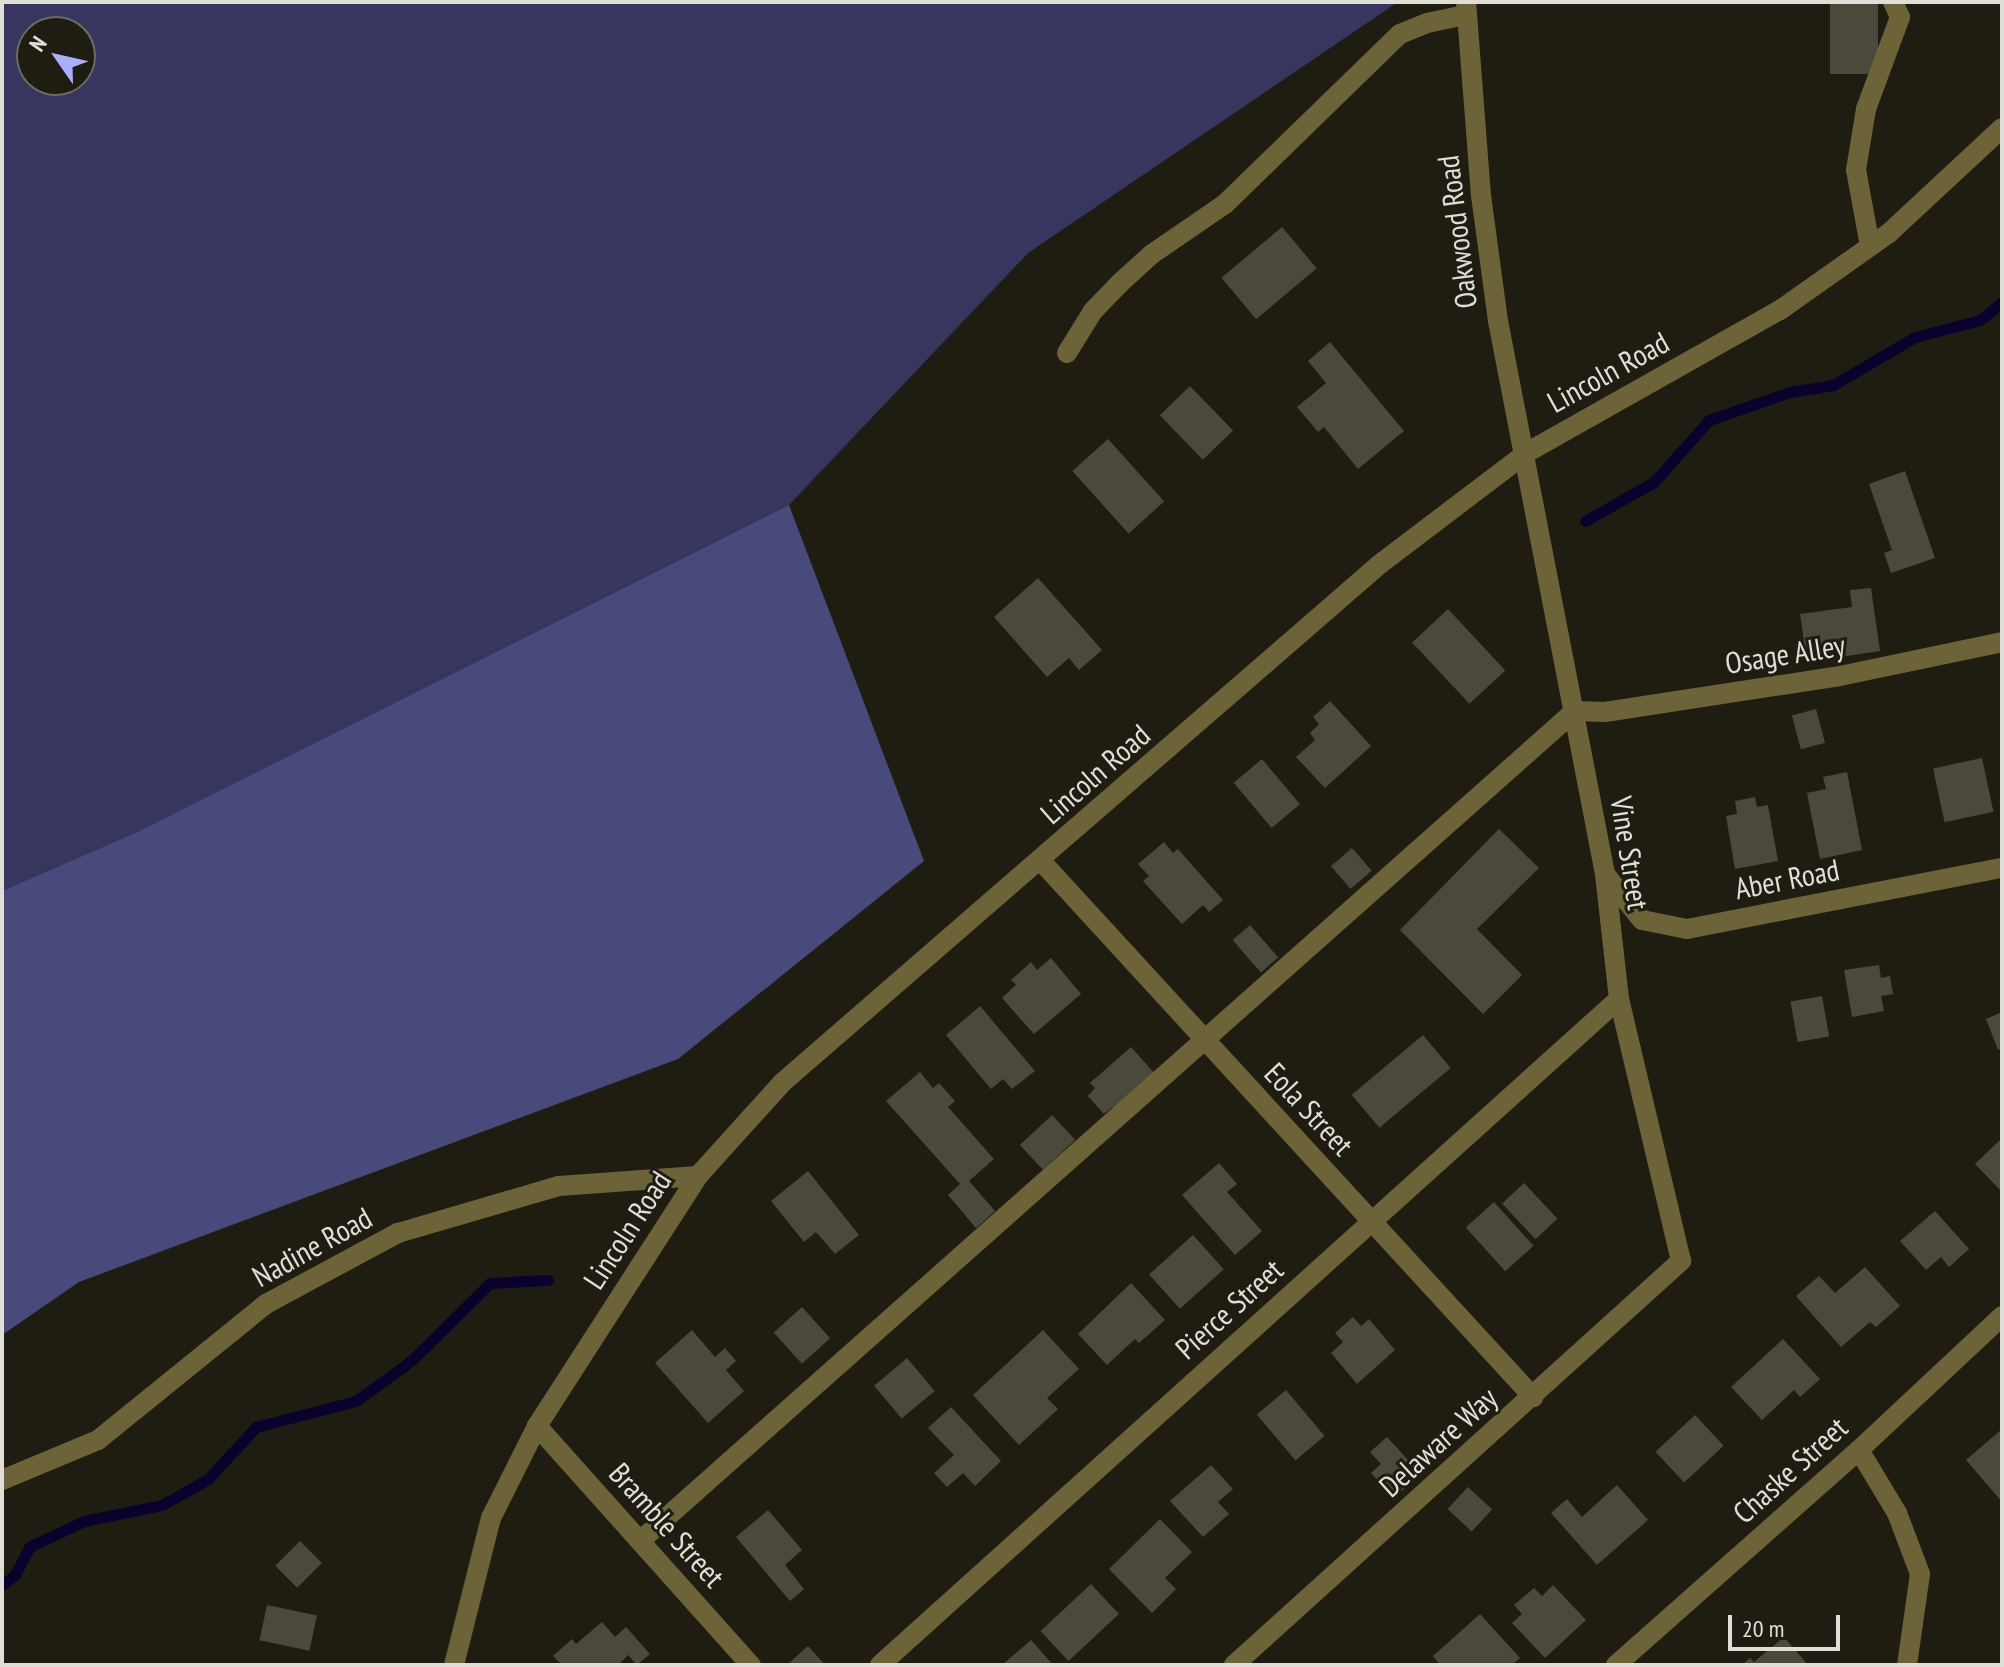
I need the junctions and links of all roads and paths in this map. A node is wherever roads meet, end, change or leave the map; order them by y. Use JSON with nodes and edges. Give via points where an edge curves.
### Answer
{"nodes":[{"id":1,"x":1893,"y":2,"type":"edge"},
{"id":2,"x":1466,"y":9,"type":"edge"},
{"id":3,"x":2002,"y":128,"type":"edge"},
{"id":4,"x":1870,"y":246,"type":"junction"},
{"id":5,"x":1067,"y":353,"type":"dead end"},
{"id":6,"x":1526,"y":453,"type":"junction"},
{"id":7,"x":2002,"y":642,"type":"edge"},
{"id":8,"x":1575,"y":711,"type":"junction"},
{"id":9,"x":1041,"y":861,"type":"junction"},
{"id":10,"x":2002,"y":868,"type":"edge"},
{"id":11,"x":1605,"y":874,"type":"junction"},
{"id":12,"x":1619,"y":999,"type":"junction"},
{"id":13,"x":1203,"y":1038,"type":"junction"},
{"id":14,"x":698,"y":1176,"type":"junction"},
{"id":15,"x":1370,"y":1221,"type":"junction"},
{"id":16,"x":1681,"y":1261,"type":"joint"},
{"id":17,"x":2002,"y":1316,"type":"edge"},
{"id":18,"x":1533,"y":1397,"type":"junction"},
{"id":19,"x":537,"y":1426,"type":"junction"},
{"id":20,"x":1859,"y":1450,"type":"junction"},
{"id":21,"x":2,"y":1480,"type":"edge"},
{"id":22,"x":640,"y":1541,"type":"junction"},
{"id":23,"x":454,"y":1665,"type":"edge"},
{"id":24,"x":751,"y":1665,"type":"edge"},
{"id":25,"x":880,"y":1665,"type":"edge"},
{"id":26,"x":1234,"y":1665,"type":"edge"},
{"id":27,"x":1616,"y":1665,"type":"edge"},
{"id":28,"x":1907,"y":1665,"type":"edge"}],
"edges":[{"from":1,"to":4,"type":"street","via":[[1900,17],[1866,109],[1856,170]]},
{"from":2,"to":5,"type":"street","via":[[1400,34],[1225,204],[1120,283],[1093,311]]},
{"from":2,"to":6,"type":"street","name":"Oakwood Road","via":[[1481,196],[1498,321]]},
{"from":3,"to":4,"type":"street","name":"Lincoln Road"},
{"from":4,"to":6,"type":"street","name":"Lincoln Road","via":[[1780,310]]},
{"from":6,"to":8,"type":"street","name":"Vine Street"},
{"from":6,"to":9,"type":"street","name":"Lincoln Road","via":[[1380,564]]},
{"from":7,"to":8,"type":"street","name":"Osage Alley","via":[[1835,677],[1605,712]]},
{"from":8,"to":11,"type":"street","name":"Vine Street"},
{"from":8,"to":13,"type":"street"},
{"from":9,"to":13,"type":"street","name":"Eola Street"},
{"from":9,"to":14,"type":"street","name":"Lincoln Road","via":[[783,1082]]},
{"from":10,"to":11,"type":"street","name":"Aber Road","via":[[1687,929],[1642,920]]},
{"from":11,"to":12,"type":"street","name":"Vine Street"},
{"from":12,"to":15,"type":"street","name":"Pierce Street"},
{"from":12,"to":16,"type":"street","name":"Vine Street"},
{"from":13,"to":15,"type":"street","name":"Eola Street"},
{"from":13,"to":22,"type":"street"},
{"from":14,"to":19,"type":"street","name":"Lincoln Road"},
{"from":14,"to":21,"type":"street","name":"Nadine Road","via":[[559,1186],[398,1233],[266,1304],[98,1440]]},
{"from":15,"to":18,"type":"street","name":"Eola Street"},
{"from":15,"to":25,"type":"street","name":"Pierce Street"},
{"from":16,"to":18,"type":"street","name":"Delaware Way"},
{"from":17,"to":20,"type":"street","name":"Chaske Street"},
{"from":18,"to":26,"type":"street","name":"Delaware Way"},
{"from":19,"to":22,"type":"street","name":"Bramble Street"},
{"from":19,"to":23,"type":"street","name":"Lincoln Road","via":[[491,1518]]},
{"from":20,"to":27,"type":"street","name":"Chaske Street"},
{"from":20,"to":28,"type":"street","via":[[1897,1513],[1920,1574]]},
{"from":22,"to":24,"type":"street","name":"Bramble Street"}]}
